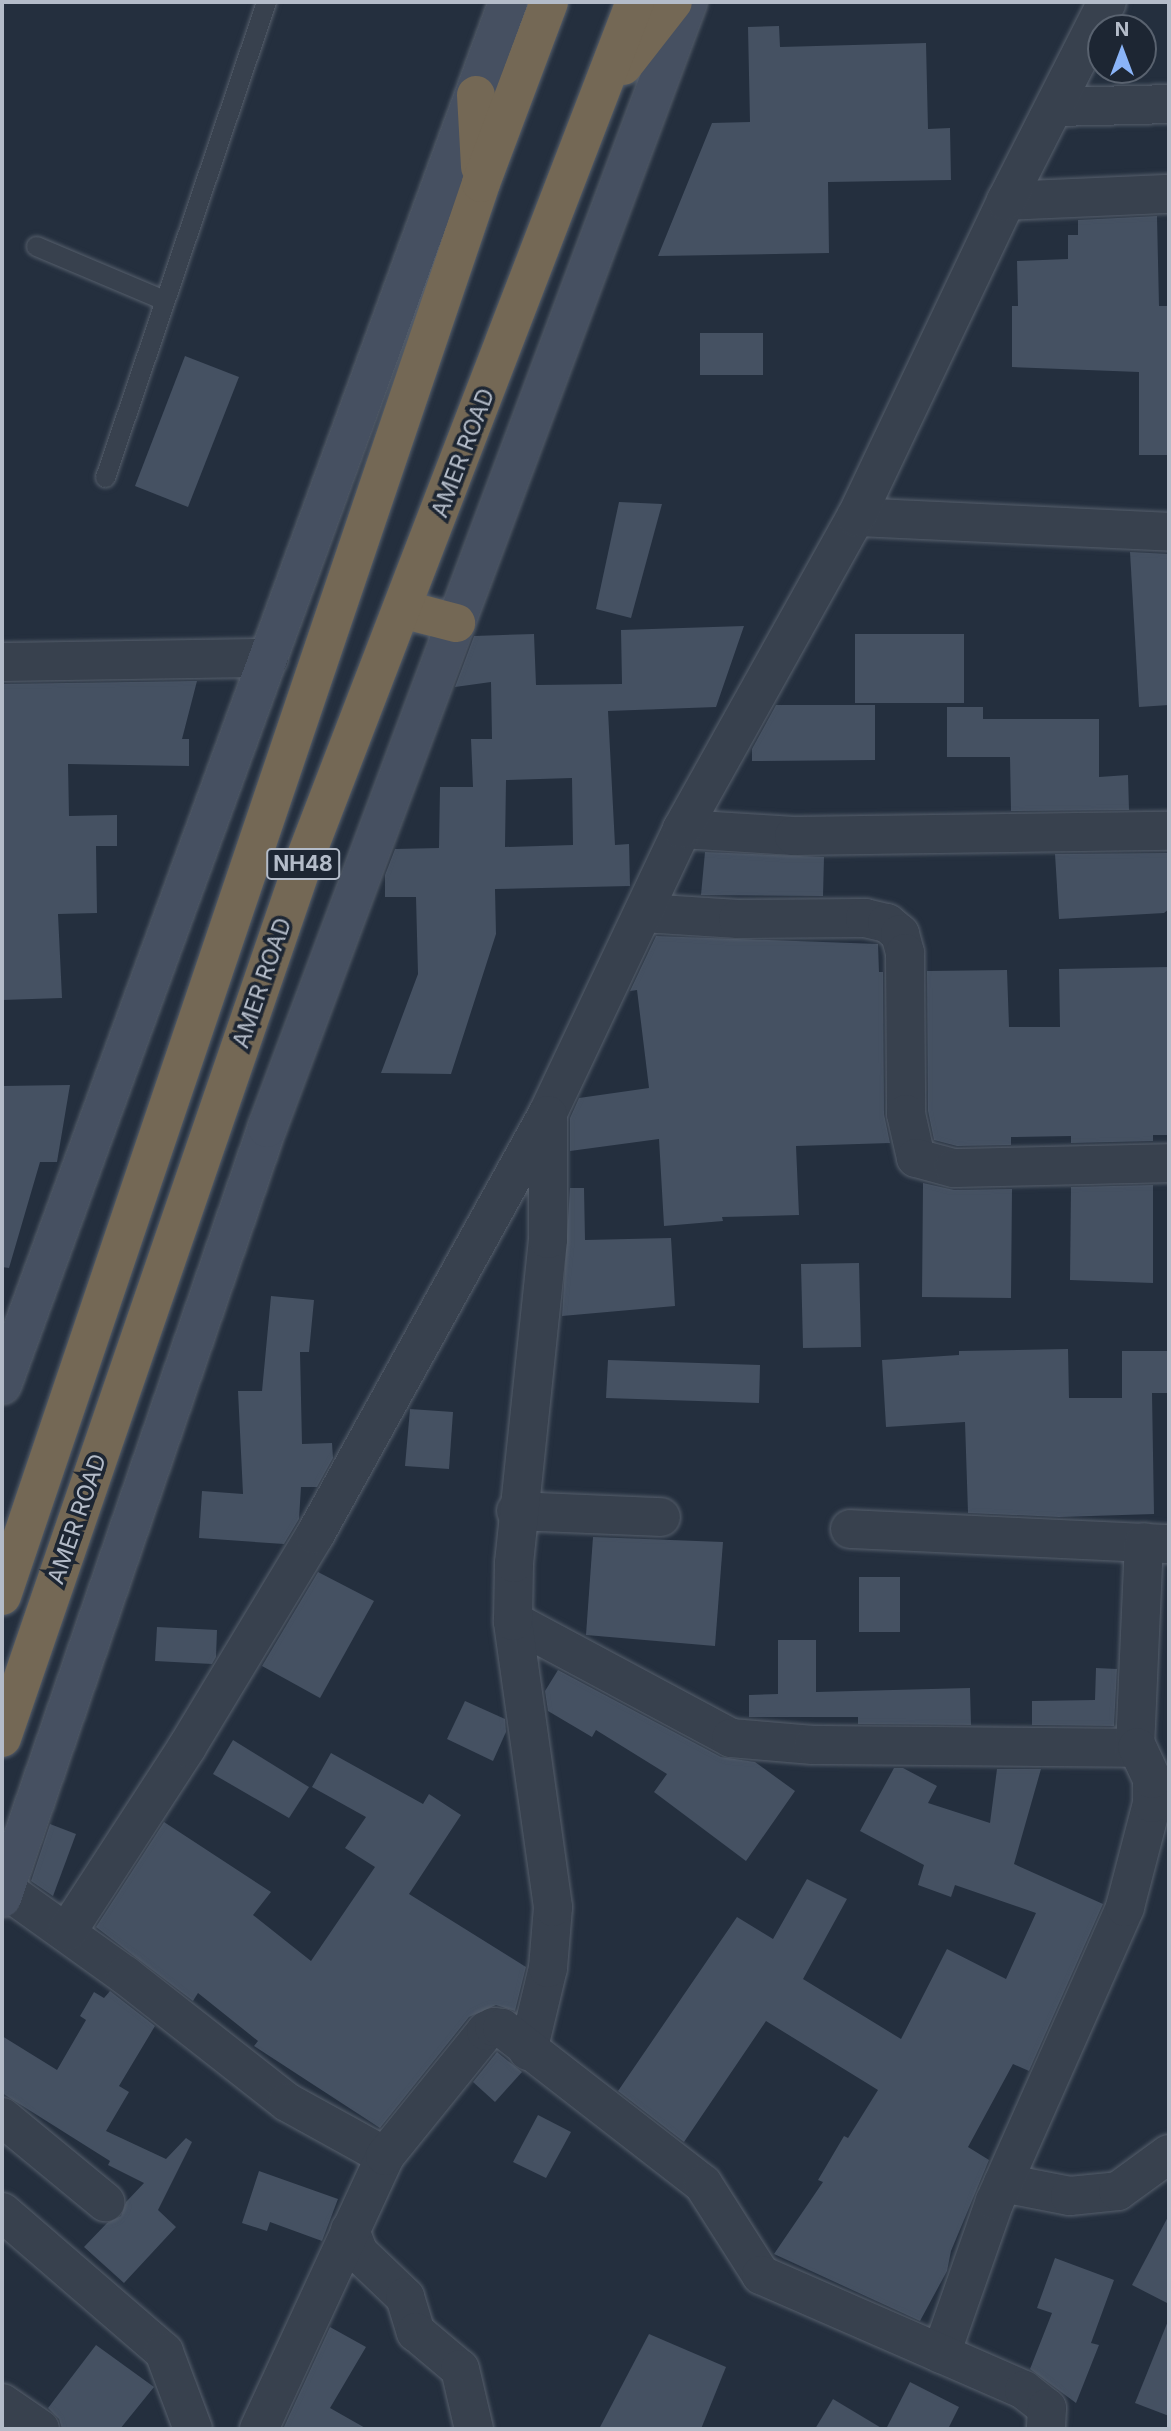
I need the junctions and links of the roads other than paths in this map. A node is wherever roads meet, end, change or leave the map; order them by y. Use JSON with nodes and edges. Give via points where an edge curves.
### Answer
{"nodes":[{"id":1,"x":266,"y":2,"type":"edge"},
{"id":2,"x":508,"y":2,"type":"edge"},
{"id":3,"x":548,"y":2,"type":"edge"},
{"id":4,"x":635,"y":2,"type":"edge"},
{"id":5,"x":673,"y":2,"type":"edge"},
{"id":6,"x":688,"y":2,"type":"edge"},
{"id":7,"x":1108,"y":2,"type":"edge"},
{"id":8,"x":602,"y":93,"type":"junction"},
{"id":9,"x":476,"y":95,"type":"junction"},
{"id":10,"x":1169,"y":104,"type":"edge"},
{"id":11,"x":1057,"y":107,"type":"junction"},
{"id":12,"x":481,"y":183,"type":"junction"},
{"id":13,"x":1169,"y":194,"type":"edge"},
{"id":14,"x":1006,"y":201,"type":"junction"},
{"id":15,"x":36,"y":246,"type":"dead end"},
{"id":16,"x":164,"y":300,"type":"junction"},
{"id":17,"x":105,"y":477,"type":"dead end"},
{"id":18,"x":856,"y":517,"type":"junction"},
{"id":19,"x":1169,"y":532,"type":"edge"},
{"id":20,"x":402,"y":609,"type":"junction"},
{"id":21,"x":456,"y":623,"type":"junction"},
{"id":22,"x":269,"y":658,"type":"junction"},
{"id":23,"x":2,"y":662,"type":"edge"},
{"id":24,"x":682,"y":829,"type":"junction"},
{"id":25,"x":1169,"y":831,"type":"edge"},
{"id":26,"x":643,"y":913,"type":"junction"},
{"id":27,"x":548,"y":1113,"type":"junction"},
{"id":28,"x":1169,"y":1163,"type":"edge"},
{"id":29,"x":11,"y":1336,"type":"edge"},
{"id":30,"x":2,"y":1385,"type":"edge"},
{"id":31,"x":516,"y":1511,"type":"junction"},
{"id":32,"x":661,"y":1517,"type":"dead end"},
{"id":33,"x":850,"y":1529,"type":"dead end"},
{"id":34,"x":1157,"y":1543,"type":"edge"},
{"id":35,"x":2,"y":1596,"type":"edge"},
{"id":36,"x":513,"y":1621,"type":"junction"},
{"id":37,"x":2,"y":1738,"type":"edge"},
{"id":38,"x":1137,"y":1747,"type":"junction"},
{"id":39,"x":3,"y":1891,"type":"edge"},
{"id":40,"x":67,"y":1933,"type":"junction"},
{"id":41,"x":528,"y":2050,"type":"junction"},
{"id":42,"x":2,"y":2117,"type":"edge"},
{"id":43,"x":1169,"y":2154,"type":"edge"},
{"id":44,"x":385,"y":2156,"type":"junction"},
{"id":45,"x":1003,"y":2183,"type":"junction"},
{"id":46,"x":105,"y":2202,"type":"dead end"},
{"id":47,"x":2,"y":2212,"type":"edge"},
{"id":48,"x":350,"y":2230,"type":"junction"},
{"id":49,"x":941,"y":2354,"type":"junction"},
{"id":50,"x":2,"y":2403,"type":"edge"},
{"id":51,"x":40,"y":2429,"type":"edge"},
{"id":52,"x":193,"y":2429,"type":"edge"},
{"id":53,"x":259,"y":2429,"type":"edge"},
{"id":54,"x":474,"y":2429,"type":"edge"},
{"id":55,"x":1046,"y":2429,"type":"edge"}],
"edges":[{"from":1,"to":16,"type":"lane"},
{"from":2,"to":9,"type":"street"},
{"from":3,"to":12,"type":"highway","name":"AMER ROAD","number":"NH48"},
{"from":4,"to":8,"type":"highway","name":"AMER ROAD","number":"NH48"},
{"from":5,"to":8,"type":"highway"},
{"from":6,"to":21,"type":"street"},
{"from":7,"to":11,"type":"street"},
{"from":8,"to":20,"type":"highway","name":"AMER ROAD","number":"NH48"},
{"from":9,"to":12,"type":"highway"},
{"from":9,"to":22,"type":"street"},
{"from":10,"to":11,"type":"street"},
{"from":11,"to":14,"type":"street"},
{"from":12,"to":35,"type":"highway","name":"AMER ROAD","number":"NH48"},
{"from":13,"to":14,"type":"street"},
{"from":14,"to":18,"type":"street"},
{"from":15,"to":16,"type":"lane"},
{"from":16,"to":17,"type":"lane"},
{"from":18,"to":19,"type":"street"},
{"from":18,"to":24,"type":"street"},
{"from":20,"to":21,"type":"highway"},
{"from":20,"to":37,"type":"highway","name":"AMER ROAD","number":"NH48","via":[[304,861]]},
{"from":21,"to":39,"type":"street","via":[[267,1128]]},
{"from":22,"to":23,"type":"street"},
{"from":22,"to":29,"type":"street"},
{"from":24,"to":25,"type":"street","via":[[794,836]]},
{"from":24,"to":26,"type":"street"},
{"from":26,"to":27,"type":"street"},
{"from":26,"to":28,"type":"street","via":[[738,919],[865,918],[887,923],[900,934],[905,953],[906,1114],[913,1150],[925,1162],[954,1168]]},
{"from":27,"to":31,"type":"street","via":[[548,1239]]},
{"from":27,"to":40,"type":"street","via":[[315,1535]]},
{"from":29,"to":30,"type":"street"},
{"from":31,"to":32,"type":"street"},
{"from":31,"to":36,"type":"street"},
{"from":33,"to":34,"type":"street"},
{"from":34,"to":38,"type":"street"},
{"from":36,"to":38,"type":"street","via":[[731,1738],[813,1745]]},
{"from":36,"to":41,"type":"street","via":[[553,1907],[548,1968]]},
{"from":38,"to":45,"type":"street","via":[[1153,1779],[1152,1803],[1125,1907]]},
{"from":39,"to":40,"type":"street"},
{"from":40,"to":44,"type":"street","via":[[287,2102]]},
{"from":41,"to":44,"type":"street","via":[[502,2028],[486,2031]]},
{"from":41,"to":49,"type":"street","via":[[704,2184],[761,2275]]},
{"from":42,"to":46,"type":"street"},
{"from":43,"to":45,"type":"street","via":[[1118,2192],[1070,2196]]},
{"from":44,"to":48,"type":"street"},
{"from":45,"to":49,"type":"street"},
{"from":47,"to":52,"type":"street","via":[[164,2352]]},
{"from":48,"to":53,"type":"street"},
{"from":48,"to":54,"type":"street","via":[[359,2253],[405,2297],[416,2332],[460,2369]]},
{"from":49,"to":55,"type":"street","via":[[1040,2398],[1047,2408]]},
{"from":50,"to":51,"type":"street"}]}
